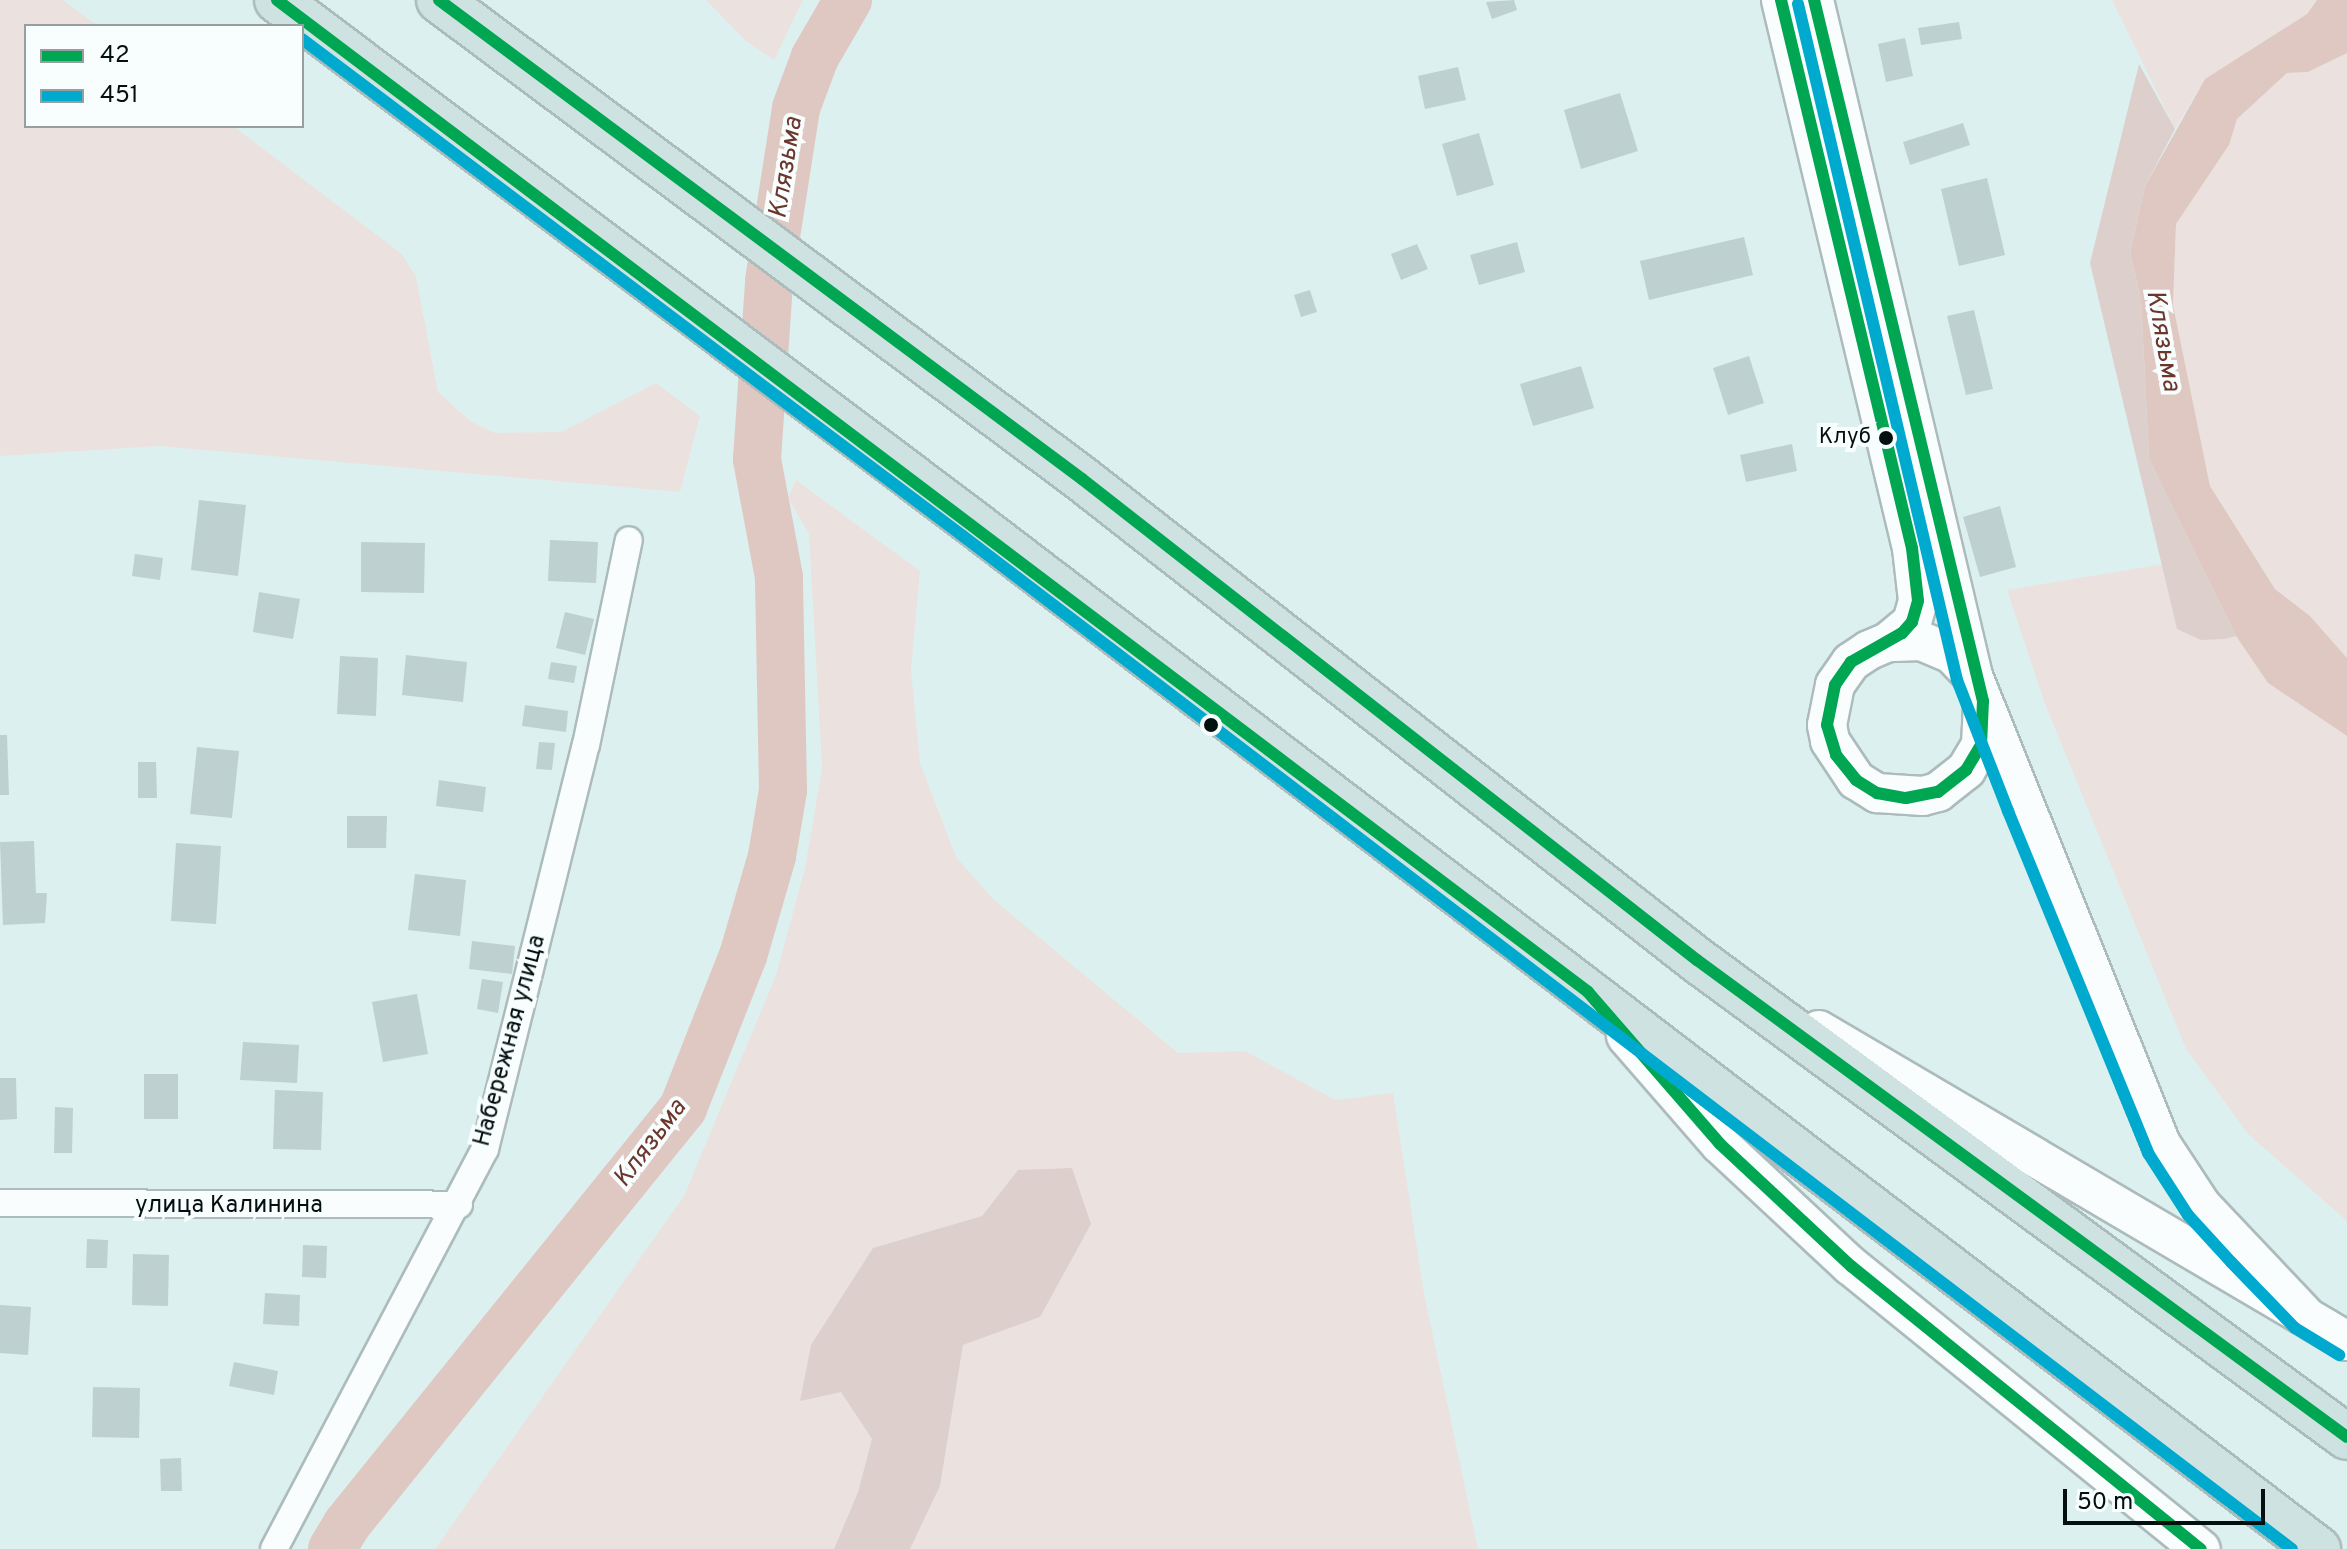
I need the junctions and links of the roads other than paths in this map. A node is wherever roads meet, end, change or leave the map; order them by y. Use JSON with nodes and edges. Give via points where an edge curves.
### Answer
{"nodes":[{"id":1,"x":277,"y":0,"type":"edge"},
{"id":2,"x":439,"y":0,"type":"edge"},
{"id":3,"x":1781,"y":0,"type":"edge"},
{"id":4,"x":1814,"y":0,"type":"edge"},
{"id":5,"x":629,"y":540,"type":"dead end"},
{"id":6,"x":1888,"y":642,"type":"junction"},
{"id":7,"x":1978,"y":689,"type":"junction"},
{"id":8,"x":1697,"y":960,"type":"junction"},
{"id":9,"x":1588,"y":992,"type":"junction"},
{"id":10,"x":0,"y":1203,"type":"edge"},
{"id":11,"x":459,"y":1205,"type":"junction"},
{"id":12,"x":2305,"y":1315,"type":"junction"},
{"id":13,"x":2347,"y":1341,"type":"edge"},
{"id":14,"x":2347,"y":1437,"type":"edge"},
{"id":15,"x":274,"y":1549,"type":"edge"},
{"id":16,"x":2201,"y":1549,"type":"edge"},
{"id":17,"x":2318,"y":1549,"type":"edge"}],
"edges":[{"from":1,"to":9,"type":"highway"},
{"from":2,"to":8,"type":"highway","via":[[983,406]]},
{"from":3,"to":6,"type":"street","via":[[1912,548],[1918,601],[1912,622]]},
{"from":4,"to":7,"type":"street"},
{"from":5,"to":11,"type":"street","name":"Набережная улица","via":[[586,745],[485,1149]]},
{"from":6,"to":7,"type":"street","via":[[1937,646]]},
{"from":6,"to":7,"type":"street","via":[[1851,662],[1829,705],[1830,741],[1856,780],[1877,793],[1906,798],[1938,792],[1966,770],[1981,745]]},
{"from":7,"to":12,"type":"street","via":[[2161,1144],[2201,1205]]},
{"from":8,"to":12,"type":"street"},
{"from":8,"to":14,"type":"highway"},
{"from":9,"to":16,"type":"street","via":[[1720,1144],[1851,1266]]},
{"from":9,"to":17,"type":"highway"},
{"from":10,"to":11,"type":"street","name":"улица Калинина"},
{"from":11,"to":15,"type":"street","name":"Набережная улица"},
{"from":12,"to":13,"type":"street"}]}
